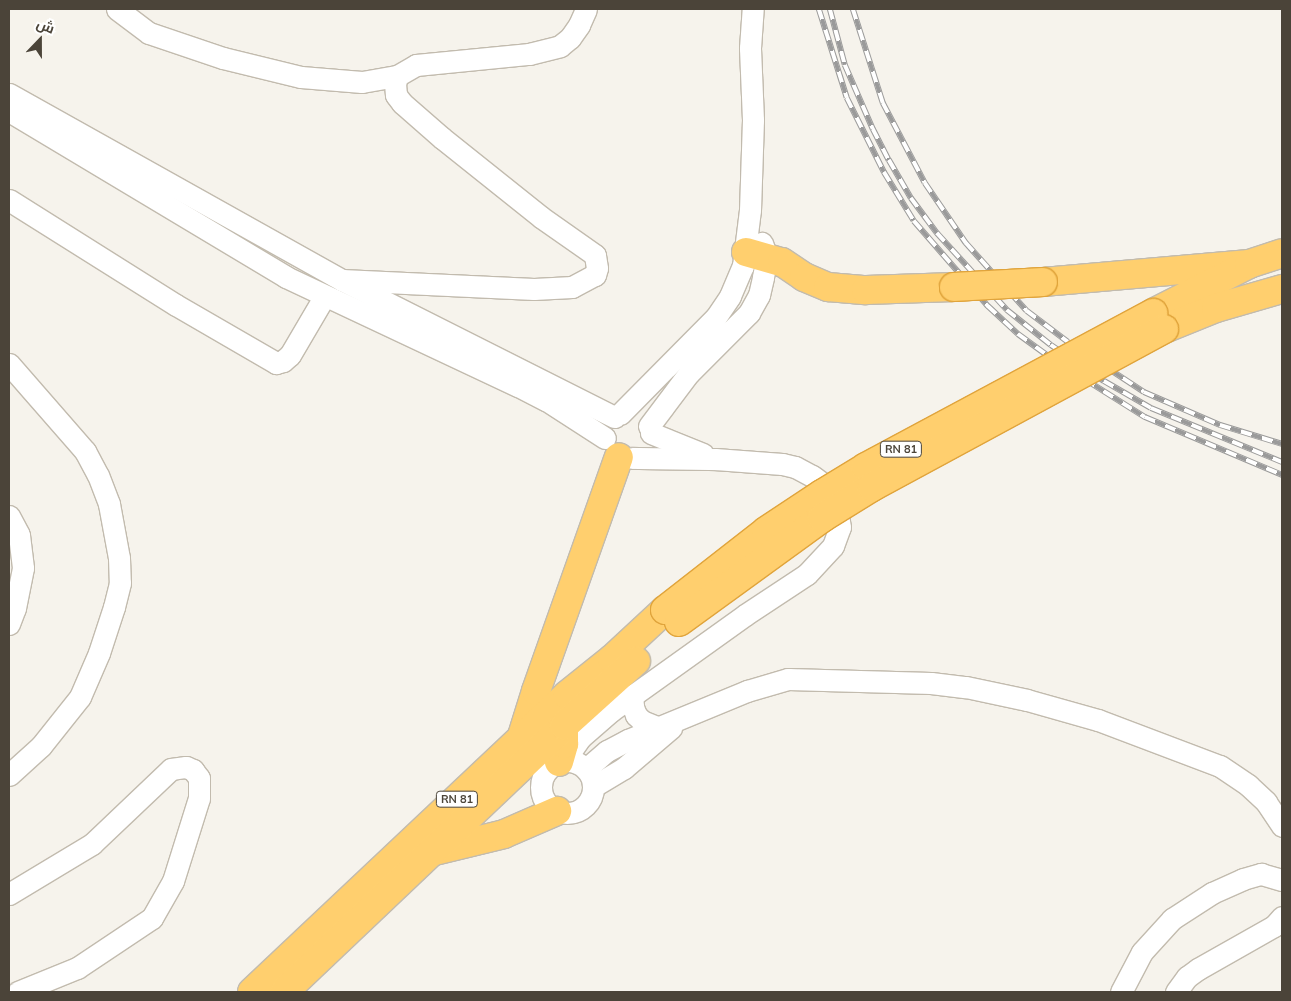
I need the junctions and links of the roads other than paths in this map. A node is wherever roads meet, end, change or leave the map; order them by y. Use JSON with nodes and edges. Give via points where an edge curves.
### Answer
{"nodes":[{"id":1,"x":117,"y":9,"type":"edge"},
{"id":2,"x":586,"y":9,"type":"edge"},
{"id":3,"x":752,"y":9,"type":"edge"},
{"id":4,"x":397,"y":76,"type":"junction"},
{"id":5,"x":9,"y":94,"type":"edge"},
{"id":6,"x":9,"y":111,"type":"edge"},
{"id":7,"x":9,"y":200,"type":"edge"},
{"id":8,"x":1282,"y":253,"type":"edge"},
{"id":9,"x":756,"y":255,"type":"junction"},
{"id":10,"x":1249,"y":264,"type":"junction"},
{"id":11,"x":342,"y":280,"type":"junction"},
{"id":12,"x":1282,"y":289,"type":"edge"},
{"id":13,"x":324,"y":297,"type":"junction"},
{"id":14,"x":1158,"y":321,"type":"junction"},
{"id":15,"x":9,"y":364,"type":"edge"},
{"id":16,"x":617,"y":415,"type":"junction"},
{"id":17,"x":650,"y":430,"type":"junction"},
{"id":18,"x":619,"y":451,"type":"junction"},
{"id":19,"x":714,"y":459,"type":"junction"},
{"id":20,"x":9,"y":516,"type":"edge"},
{"id":21,"x":672,"y":617,"type":"junction"},
{"id":22,"x":9,"y":624,"type":"edge"},
{"id":23,"x":632,"y":695,"type":"junction"},
{"id":24,"x":683,"y":718,"type":"junction"},
{"id":25,"x":564,"y":726,"type":"junction"},
{"id":26,"x":659,"y":728,"type":"junction"},
{"id":27,"x":521,"y":739,"type":"junction"},
{"id":28,"x":577,"y":769,"type":"junction"},
{"id":29,"x":9,"y":775,"type":"edge"},
{"id":30,"x":557,"y":811,"type":"junction"},
{"id":31,"x":1282,"y":826,"type":"edge"},
{"id":32,"x":431,"y":852,"type":"junction"},
{"id":33,"x":1282,"y":880,"type":"edge"},
{"id":34,"x":9,"y":894,"type":"edge"},
{"id":35,"x":1282,"y":917,"type":"edge"},
{"id":36,"x":18,"y":992,"type":"edge"},
{"id":37,"x":252,"y":992,"type":"edge"},
{"id":38,"x":284,"y":992,"type":"edge"},
{"id":39,"x":1121,"y":992,"type":"edge"},
{"id":40,"x":1176,"y":992,"type":"edge"}],
"edges":[{"from":1,"to":4,"type":"street","via":[[149,33],[223,58],[291,75],[362,82]]},
{"from":2,"to":4,"type":"street","via":[[575,31],[560,46],[529,54],[416,65]]},
{"from":3,"to":9,"type":"street","via":[[750,210]]},
{"from":4,"to":11,"type":"street","via":[[396,95],[402,102],[442,138],[595,255],[597,268],[595,275],[572,287],[534,289]]},
{"from":5,"to":11,"type":"street"},
{"from":6,"to":13,"type":"street","via":[[286,278]]},
{"from":7,"to":13,"type":"street","via":[[176,305],[276,363],[290,355]]},
{"from":8,"to":10,"type":"highway","number":"RN 81"},
{"from":9,"to":10,"type":"highway","bridge":true,"via":[[782,262],[813,281],[840,289],[1043,282]]},
{"from":9,"to":16,"type":"street","via":[[723,308],[649,387]]},
{"from":9,"to":17,"type":"street","via":[[761,288],[748,313],[689,372]]},
{"from":10,"to":14,"type":"highway","number":"RN 81"},
{"from":11,"to":16,"type":"street"},
{"from":12,"to":14,"type":"highway","number":"RN 81"},
{"from":13,"to":18,"type":"street","via":[[546,400]]},
{"from":14,"to":21,"type":"highway","number":"RN 81","bridge":true,"via":[[866,467],[766,531]]},
{"from":15,"to":29,"type":"street","via":[[85,451],[109,504],[120,575],[114,607],[80,697],[41,746]]},
{"from":16,"to":17,"type":"street","via":[[634,413],[645,420]]},
{"from":16,"to":18,"type":"street","via":[[606,426]]},
{"from":17,"to":18,"type":"street","via":[[644,452]]},
{"from":17,"to":19,"type":"street"},
{"from":18,"to":19,"type":"street"},
{"from":18,"to":27,"type":"highway"},
{"from":19,"to":23,"type":"street","via":[[782,464],[812,476],[826,486],[835,500],[840,519],[837,537],[823,560],[807,574]]},
{"from":20,"to":22,"type":"street","via":[[19,535],[23,568]]},
{"from":21,"to":25,"type":"highway","number":"RN 81"},
{"from":21,"to":27,"type":"highway","number":"RN 81","via":[[567,695]]},
{"from":23,"to":26,"type":"street","via":[[636,715]]},
{"from":23,"to":28,"type":"street","via":[[611,711]]},
{"from":24,"to":26,"type":"street"},
{"from":24,"to":28,"type":"street","via":[[624,768]]},
{"from":24,"to":31,"type":"street","via":[[747,691],[788,679],[966,687],[1098,720],[1220,766],[1266,802]]},
{"from":25,"to":28,"type":"highway","via":[[564,744]]},
{"from":25,"to":32,"type":"highway","number":"RN 81"},
{"from":26,"to":28,"type":"street","via":[[607,751]]},
{"from":27,"to":37,"type":"highway","number":"RN 81"},
{"from":28,"to":30,"type":"street","via":[[588,803],[574,812]]},
{"from":28,"to":30,"type":"street","via":[[545,773],[541,790],[549,806]]},
{"from":30,"to":32,"type":"highway","via":[[504,834]]},
{"from":32,"to":38,"type":"highway","number":"RN 81"},
{"from":33,"to":39,"type":"street","via":[[1261,874],[1243,879],[1172,919],[1142,952]]},
{"from":34,"to":36,"type":"street","via":[[92,844],[171,769],[186,767],[199,778],[199,798],[173,881],[152,918],[77,968]]},
{"from":35,"to":40,"type":"street","via":[[1274,926],[1198,969]]}]}
